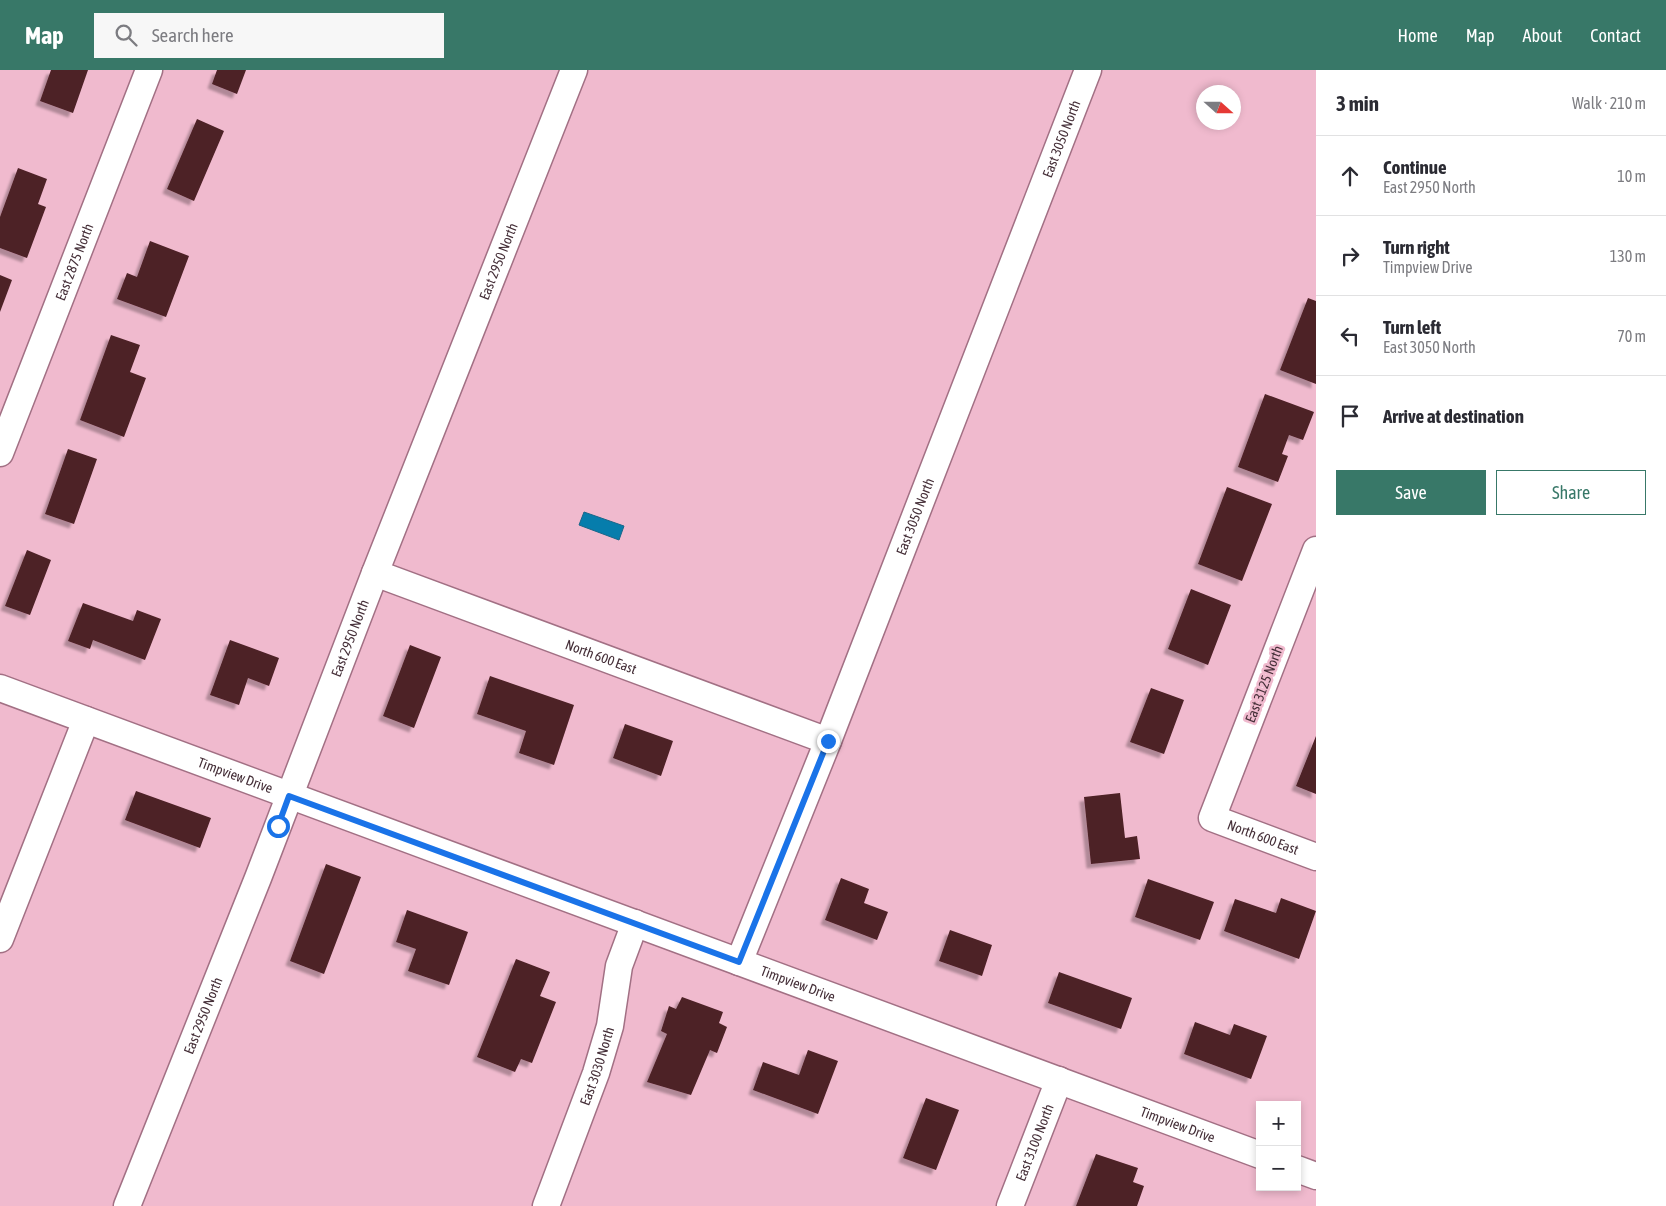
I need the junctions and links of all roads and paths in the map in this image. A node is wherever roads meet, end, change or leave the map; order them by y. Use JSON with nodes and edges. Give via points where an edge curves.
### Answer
{"nodes":[{"id":1,"x":149,"y":70,"type":"edge"},
{"id":2,"x":574,"y":70,"type":"edge"},
{"id":3,"x":1088,"y":70,"type":"edge"},
{"id":4,"x":0,"y":453,"type":"edge"},
{"id":5,"x":1316,"y":550,"type":"edge"},
{"id":6,"x":374,"y":573,"type":"junction"},
{"id":7,"x":0,"y":688,"type":"edge"},
{"id":8,"x":86,"y":720,"type":"junction"},
{"id":9,"x":828,"y":741,"type":"junction"},
{"id":10,"x":289,"y":796,"type":"junction"},
{"id":11,"x":1212,"y":818,"type":"joint"},
{"id":12,"x":1316,"y":857,"type":"edge"},
{"id":13,"x":635,"y":923,"type":"junction"},
{"id":14,"x":0,"y":939,"type":"edge"},
{"id":15,"x":739,"y":962,"type":"junction"},
{"id":16,"x":1059,"y":1080,"type":"junction"},
{"id":17,"x":1256,"y":1154,"type":"edge"},
{"id":18,"x":1301,"y":1170,"type":"edge"},
{"id":19,"x":1316,"y":1176,"type":"edge"},
{"id":20,"x":127,"y":1206,"type":"edge"},
{"id":21,"x":546,"y":1206,"type":"edge"},
{"id":22,"x":1010,"y":1206,"type":"edge"}],
"edges":[{"from":1,"to":4,"type":"street","name":"East 2875 North"},
{"from":2,"to":6,"type":"street","name":"East 2950 North"},
{"from":3,"to":9,"type":"street","name":"East 3050 North"},
{"from":5,"to":11,"type":"street","name":"East 3125 North"},
{"from":6,"to":9,"type":"street","name":"North 600 East"},
{"from":6,"to":10,"type":"street","name":"East 2950 North"},
{"from":7,"to":8,"type":"street","name":"Timpview Drive"},
{"from":8,"to":10,"type":"street","name":"Timpview Drive"},
{"from":8,"to":14,"type":"street"},
{"from":9,"to":15,"type":"street","name":"East 3050 North"},
{"from":10,"to":13,"type":"street","name":"Timpview Drive"},
{"from":10,"to":20,"type":"street","name":"East 2950 North"},
{"from":11,"to":12,"type":"street","name":"North 600 East"},
{"from":13,"to":15,"type":"street","name":"Timpview Drive"},
{"from":13,"to":21,"type":"street","name":"East 3030 North","via":[[620,966],[610,1026],[596,1073]]},
{"from":15,"to":16,"type":"street","name":"Timpview Drive"},
{"from":16,"to":17,"type":"street","name":"Timpview Drive"},
{"from":16,"to":22,"type":"street","name":"East 3100 North"},
{"from":18,"to":19,"type":"street"}]}
